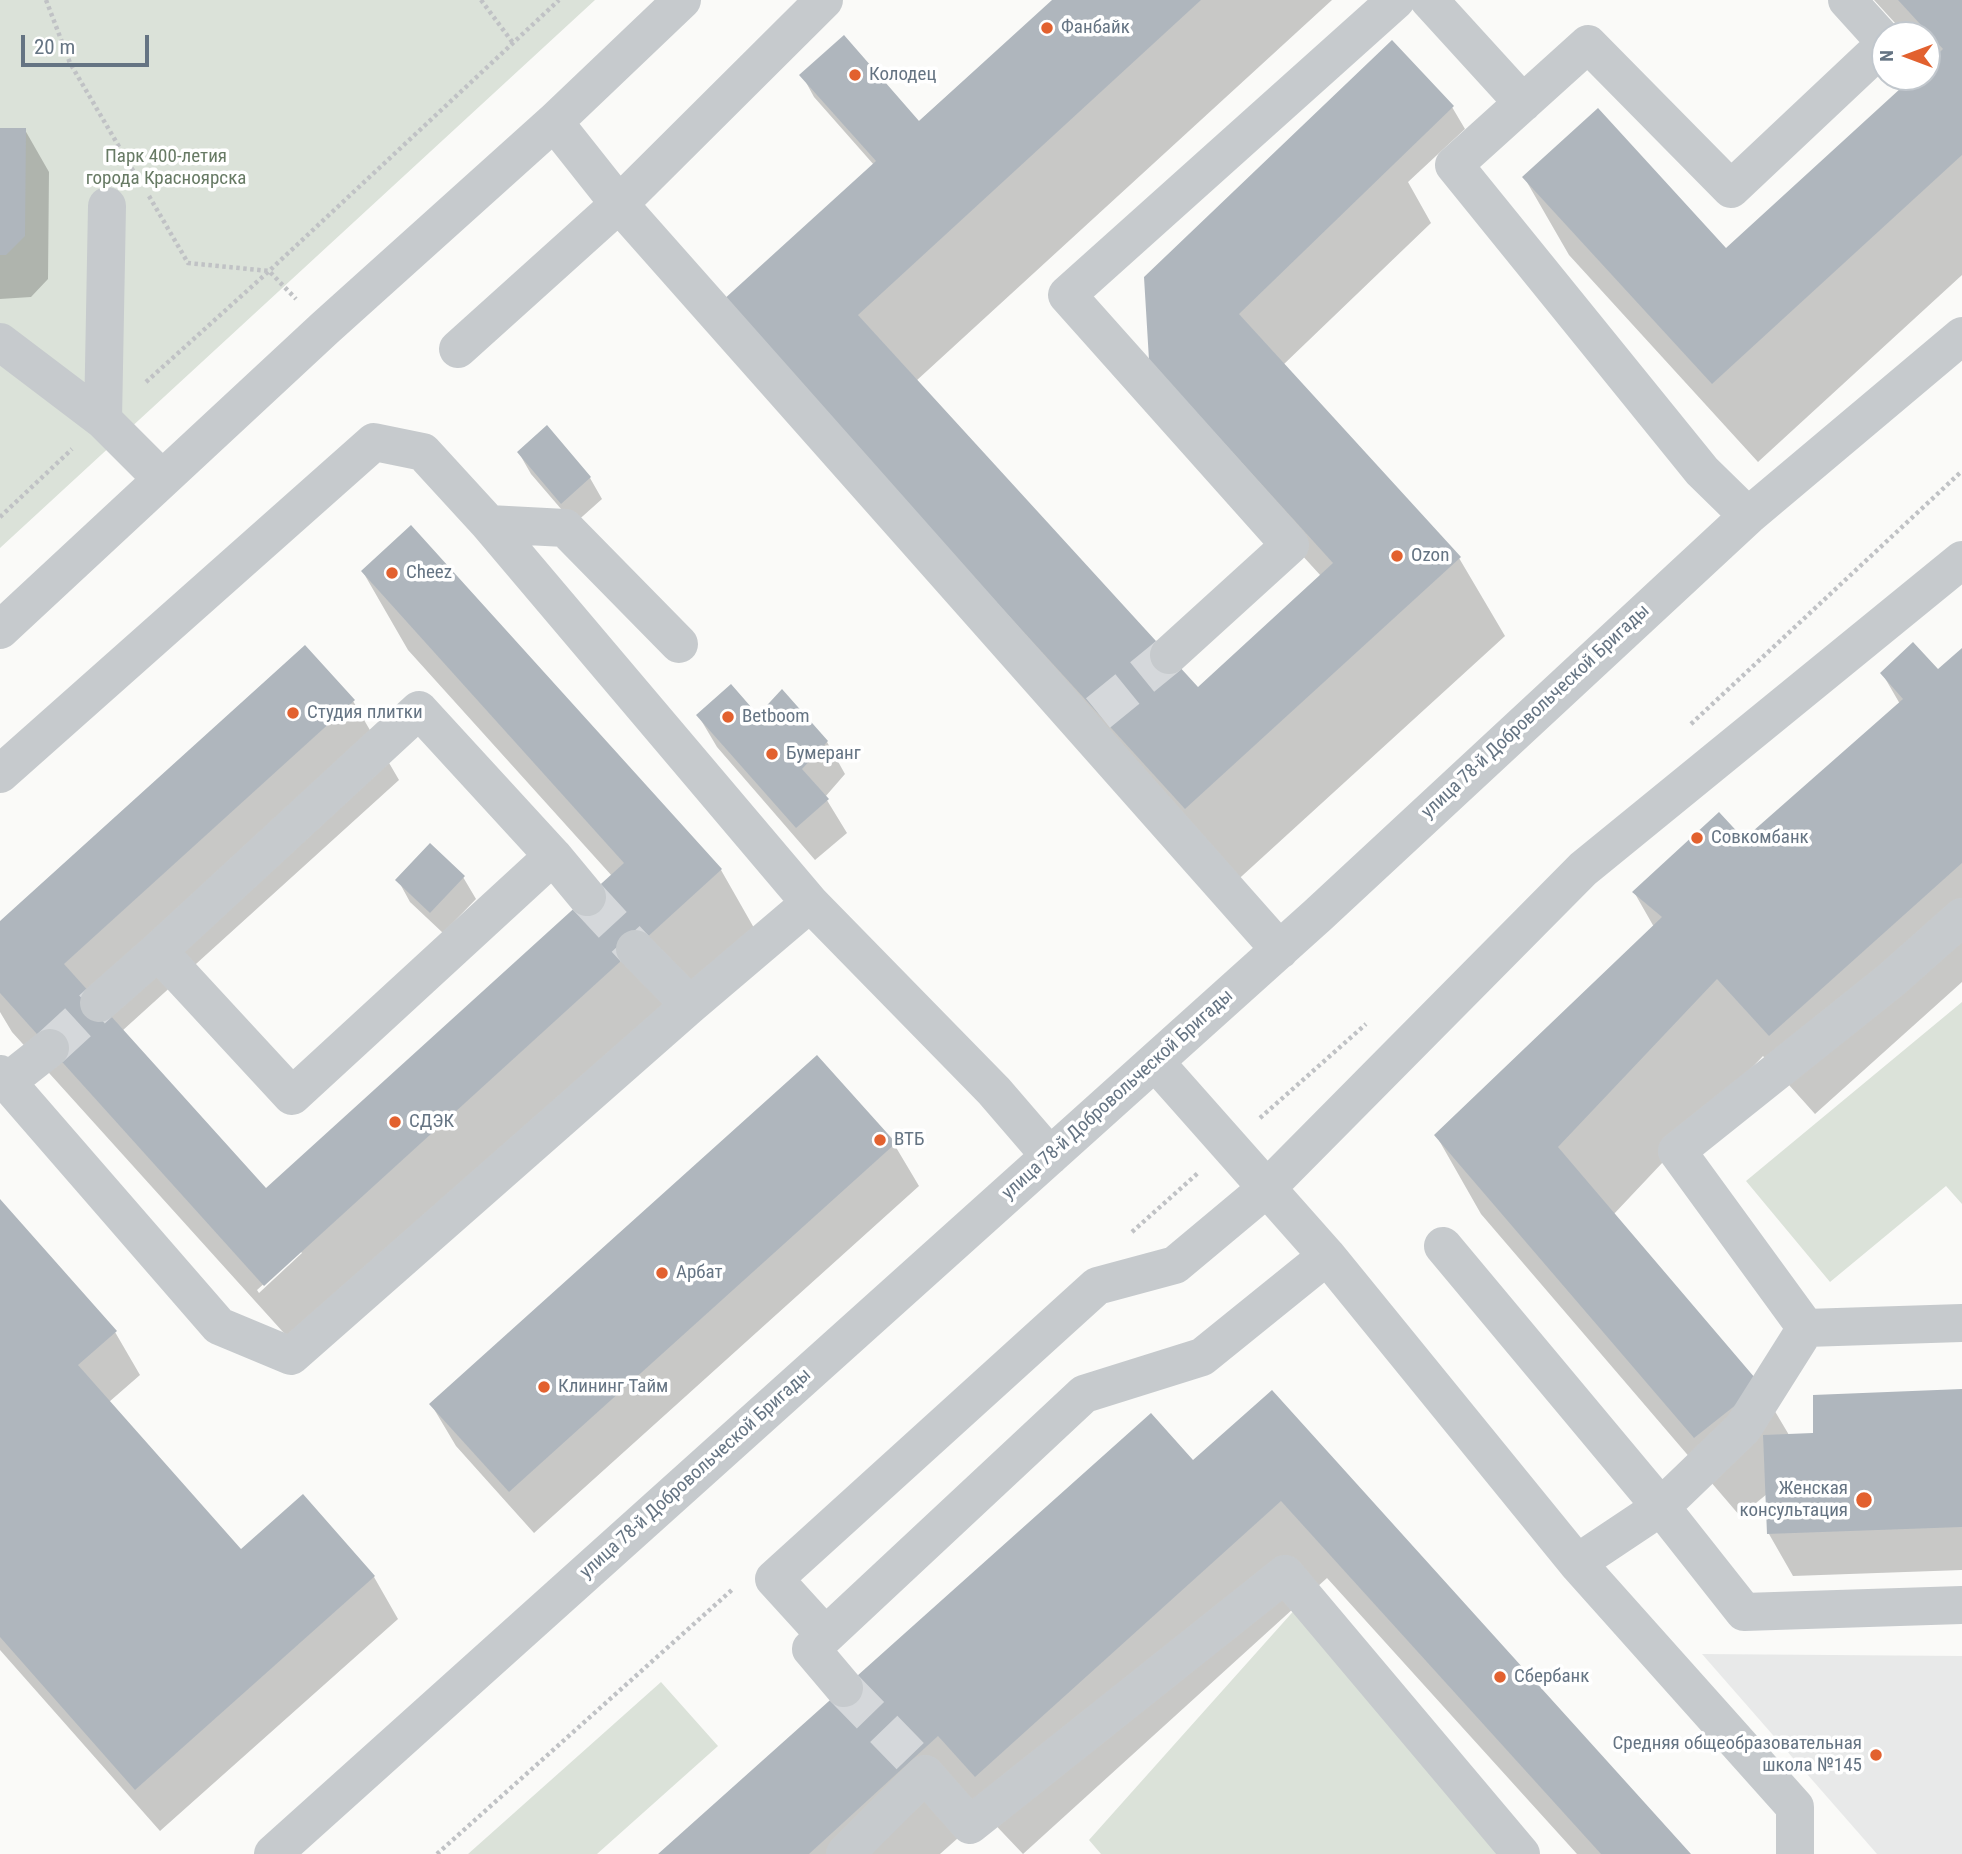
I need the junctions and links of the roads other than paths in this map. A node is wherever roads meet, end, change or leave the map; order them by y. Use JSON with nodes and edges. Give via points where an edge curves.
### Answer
{"nodes":[{"id":1,"x":682,"y":0,"type":"edge"},
{"id":2,"x":824,"y":0,"type":"edge"},
{"id":3,"x":1396,"y":0,"type":"edge"},
{"id":4,"x":1429,"y":0,"type":"edge"},
{"id":5,"x":1847,"y":0,"type":"edge"},
{"id":6,"x":1871,"y":27,"type":"edge"},
{"id":7,"x":1871,"y":56,"type":"edge"},
{"id":8,"x":1523,"y":103,"type":"junction"},
{"id":9,"x":554,"y":121,"type":"junction"},
{"id":10,"x":619,"y":204,"type":"junction"},
{"id":11,"x":107,"y":206,"type":"dead end"},
{"id":12,"x":1962,"y":336,"type":"edge"},
{"id":13,"x":0,"y":342,"type":"edge"},
{"id":14,"x":458,"y":349,"type":"dead end"},
{"id":15,"x":103,"y":420,"type":"junction"},
{"id":16,"x":162,"y":479,"type":"junction"},
{"id":17,"x":1748,"y":516,"type":"junction"},
{"id":18,"x":489,"y":524,"type":"junction"},
{"id":19,"x":1962,"y":560,"type":"edge"},
{"id":20,"x":0,"y":630,"type":"edge"},
{"id":21,"x":679,"y":645,"type":"dead end"},
{"id":22,"x":1168,"y":655,"type":"tunnel mouth"},
{"id":23,"x":0,"y":774,"type":"edge"},
{"id":24,"x":553,"y":856,"type":"junction"},
{"id":25,"x":587,"y":897,"type":"tunnel mouth"},
{"id":26,"x":810,"y":903,"type":"junction"},
{"id":27,"x":1962,"y":916,"type":"edge"},
{"id":28,"x":635,"y":949,"type":"tunnel mouth"},
{"id":29,"x":1280,"y":950,"type":"junction"},
{"id":30,"x":158,"y":951,"type":"junction"},
{"id":31,"x":99,"y":1003,"type":"tunnel mouth"},
{"id":32,"x":690,"y":1005,"type":"junction"},
{"id":33,"x":50,"y":1048,"type":"tunnel mouth"},
{"id":34,"x":1155,"y":1062,"type":"junction"},
{"id":35,"x":4,"y":1078,"type":"edge"},
{"id":36,"x":1050,"y":1156,"type":"junction"},
{"id":37,"x":1266,"y":1189,"type":"junction"},
{"id":38,"x":1443,"y":1246,"type":"dead end"},
{"id":39,"x":1327,"y":1256,"type":"junction"},
{"id":40,"x":1962,"y":1323,"type":"edge"},
{"id":41,"x":1806,"y":1328,"type":"junction"},
{"id":42,"x":1661,"y":1507,"type":"junction"},
{"id":43,"x":1577,"y":1563,"type":"junction"},
{"id":44,"x":1962,"y":1605,"type":"edge"},
{"id":45,"x":825,"y":1635,"type":"junction"},
{"id":46,"x":844,"y":1688,"type":"tunnel mouth"},
{"id":47,"x":273,"y":1854,"type":"edge"},
{"id":48,"x":845,"y":1854,"type":"edge"},
{"id":49,"x":1521,"y":1854,"type":"edge"},
{"id":50,"x":1795,"y":1854,"type":"edge"}],
"edges":[{"from":1,"to":9,"type":"street"},
{"from":2,"to":10,"type":"street"},
{"from":3,"to":22,"type":"street","via":[[1067,295],[1290,545]]},
{"from":4,"to":8,"type":"street"},
{"from":5,"to":6,"type":"street"},
{"from":7,"to":8,"type":"street","via":[[1731,189],[1588,44]]},
{"from":8,"to":17,"type":"street","via":[[1454,165],[1702,471]]},
{"from":9,"to":10,"type":"street"},
{"from":9,"to":16,"type":"street"},
{"from":10,"to":14,"type":"street"},
{"from":10,"to":29,"type":"street","via":[[1091,720]]},
{"from":11,"to":15,"type":"street"},
{"from":12,"to":17,"type":"street","name":"улица 78-й Добровольческой Бригады"},
{"from":13,"to":15,"type":"street"},
{"from":15,"to":16,"type":"street"},
{"from":16,"to":20,"type":"street"},
{"from":17,"to":29,"type":"street","name":"улица 78-й Добровольческой Бригады"},
{"from":18,"to":21,"type":"street","via":[[565,528]]},
{"from":18,"to":23,"type":"street","via":[[423,452],[374,442]]},
{"from":18,"to":26,"type":"street"},
{"from":19,"to":37,"type":"street","via":[[1583,869]]},
{"from":24,"to":25,"type":"street"},
{"from":24,"to":30,"type":"street","via":[[292,1096]]},
{"from":24,"to":30,"type":"street","via":[[419,710]]},
{"from":26,"to":32,"type":"street"},
{"from":26,"to":36,"type":"street","via":[[994,1091]]},
{"from":27,"to":41,"type":"street","via":[[1891,980],[1677,1152]]},
{"from":28,"to":32,"type":"street"},
{"from":29,"to":34,"type":"street","name":"улица 78-й Добровольческой Бригады"},
{"from":30,"to":31,"type":"street"},
{"from":32,"to":35,"type":"street","via":[[291,1356],[219,1326]]},
{"from":33,"to":35,"type":"street"},
{"from":34,"to":36,"type":"street","name":"улица 78-й Добровольческой Бригады"},
{"from":34,"to":37,"type":"street"},
{"from":36,"to":47,"type":"street","name":"улица 78-й Добровольческой Бригады"},
{"from":37,"to":39,"type":"street"},
{"from":37,"to":45,"type":"street","via":[[1175,1265],[1097,1286],[775,1579]]},
{"from":38,"to":42,"type":"street"},
{"from":39,"to":43,"type":"street"},
{"from":39,"to":45,"type":"street","via":[[1202,1357],[1084,1394]]},
{"from":40,"to":41,"type":"street"},
{"from":41,"to":42,"type":"street","via":[[1743,1428]]},
{"from":42,"to":43,"type":"street"},
{"from":42,"to":44,"type":"street","via":[[1744,1612]]},
{"from":43,"to":50,"type":"street","via":[[1795,1807]]},
{"from":45,"to":46,"type":"street","via":[[811,1648]]},
{"from":48,"to":49,"type":"street","via":[[919,1766],[970,1825],[1285,1574]]}]}
